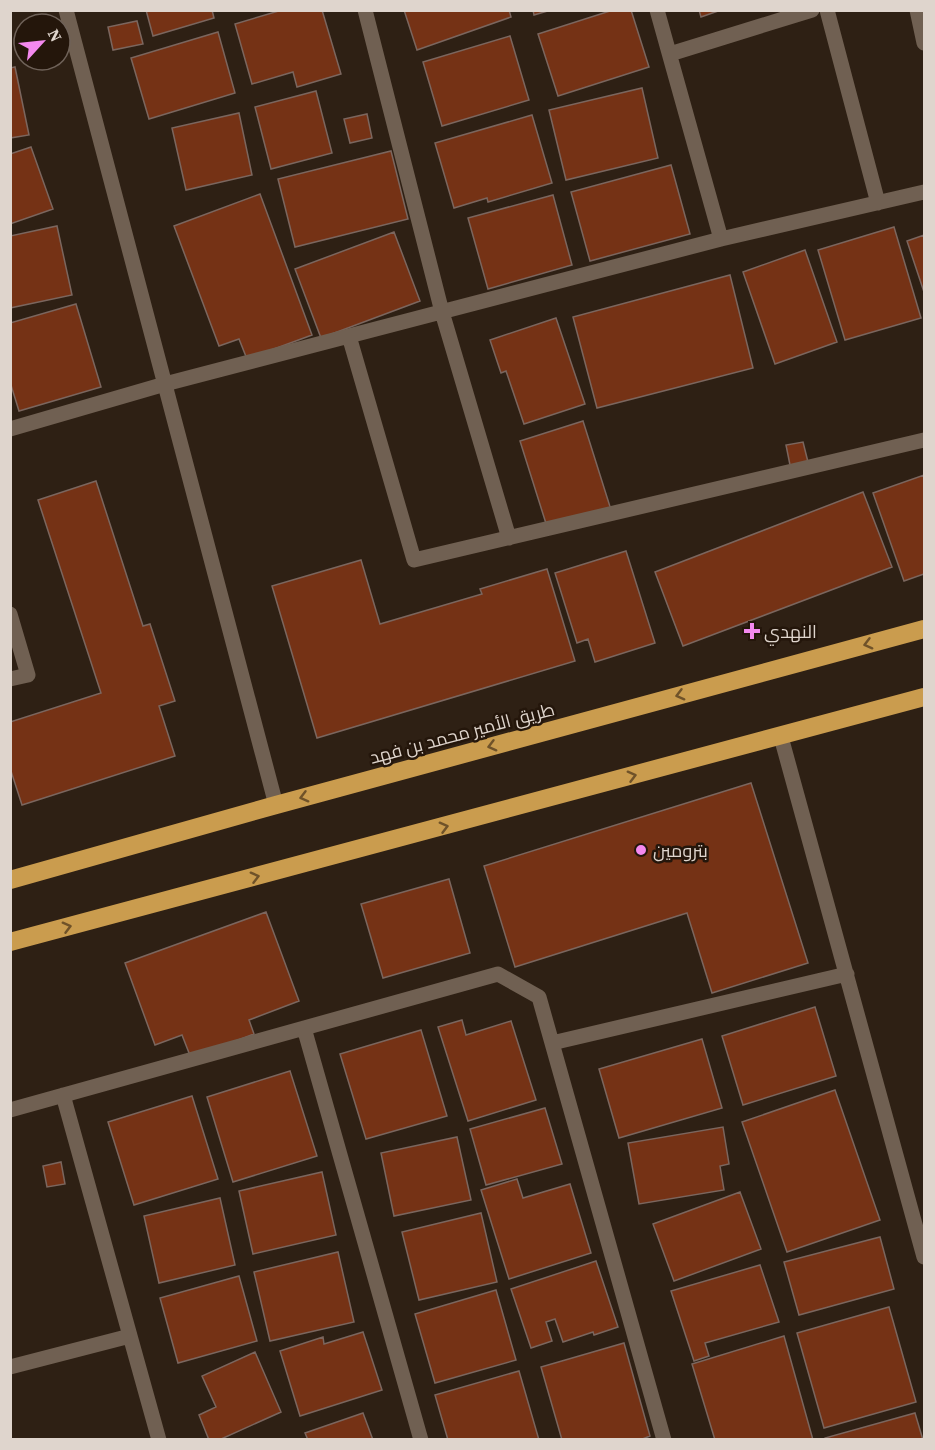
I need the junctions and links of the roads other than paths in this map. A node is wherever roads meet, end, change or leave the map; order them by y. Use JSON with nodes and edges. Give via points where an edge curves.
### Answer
{"nodes":[{"id":1,"x":66,"y":10,"type":"edge"},
{"id":2,"x":365,"y":10,"type":"edge"},
{"id":3,"x":657,"y":10,"type":"edge"},
{"id":4,"x":812,"y":10,"type":"edge"},
{"id":5,"x":827,"y":10,"type":"edge"},
{"id":6,"x":916,"y":10,"type":"edge"},
{"id":7,"x":924,"y":43,"type":"edge"},
{"id":8,"x":670,"y":54,"type":"junction"},
{"id":9,"x":924,"y":192,"type":"edge"},
{"id":10,"x":878,"y":203,"type":"junction"},
{"id":11,"x":721,"y":238,"type":"junction"},
{"id":12,"x":442,"y":312,"type":"junction"},
{"id":13,"x":349,"y":336,"type":"junction"},
{"id":14,"x":165,"y":384,"type":"junction"},
{"id":15,"x":10,"y":429,"type":"edge"},
{"id":16,"x":924,"y":440,"type":"edge"},
{"id":17,"x":509,"y":538,"type":"junction"},
{"id":18,"x":10,"y":614,"type":"edge"},
{"id":19,"x":924,"y":628,"type":"edge"},
{"id":20,"x":10,"y":680,"type":"edge"},
{"id":21,"x":924,"y":697,"type":"edge"},
{"id":22,"x":781,"y":737,"type":"junction"},
{"id":23,"x":276,"y":805,"type":"junction"},
{"id":24,"x":10,"y":880,"type":"edge"},
{"id":25,"x":10,"y":942,"type":"edge"},
{"id":26,"x":847,"y":974,"type":"junction"},
{"id":27,"x":304,"y":1028,"type":"junction"},
{"id":28,"x":552,"y":1043,"type":"junction"},
{"id":29,"x":63,"y":1095,"type":"junction"},
{"id":30,"x":10,"y":1110,"type":"edge"},
{"id":31,"x":919,"y":1212,"type":"edge"},
{"id":32,"x":924,"y":1257,"type":"edge"},
{"id":33,"x":130,"y":1336,"type":"junction"},
{"id":34,"x":10,"y":1367,"type":"edge"},
{"id":35,"x":159,"y":1440,"type":"edge"},
{"id":36,"x":421,"y":1440,"type":"edge"},
{"id":37,"x":663,"y":1440,"type":"edge"}],
"edges":[{"from":1,"to":14,"type":"street"},
{"from":2,"to":12,"type":"street"},
{"from":3,"to":8,"type":"street"},
{"from":4,"to":8,"type":"street"},
{"from":5,"to":10,"type":"street"},
{"from":6,"to":7,"type":"street"},
{"from":8,"to":11,"type":"street"},
{"from":9,"to":10,"type":"street"},
{"from":10,"to":11,"type":"street"},
{"from":11,"to":12,"type":"street"},
{"from":12,"to":13,"type":"street"},
{"from":12,"to":17,"type":"street"},
{"from":13,"to":14,"type":"street"},
{"from":13,"to":17,"type":"street","via":[[414,560]]},
{"from":14,"to":15,"type":"street"},
{"from":14,"to":23,"type":"street"},
{"from":16,"to":17,"type":"street"},
{"from":18,"to":20,"type":"street","via":[[28,675]]},
{"from":19,"to":23,"type":"highway","name":"طريق الأمير محمد بن فهد","one_way":true},
{"from":21,"to":22,"type":"highway"},
{"from":25,"to":22,"type":"highway","one_way":true},
{"from":22,"to":26,"type":"street"},
{"from":23,"to":24,"type":"highway","name":"طريق الأمير محمد بن فهد"},
{"from":26,"to":28,"type":"street"},
{"from":26,"to":31,"type":"street"},
{"from":27,"to":28,"type":"street","via":[[498,974],[539,997]]},
{"from":27,"to":29,"type":"street"},
{"from":27,"to":36,"type":"street"},
{"from":28,"to":37,"type":"street"},
{"from":29,"to":30,"type":"street"},
{"from":29,"to":33,"type":"street"},
{"from":31,"to":32,"type":"street"},
{"from":33,"to":34,"type":"street"},
{"from":33,"to":35,"type":"street"}]}
